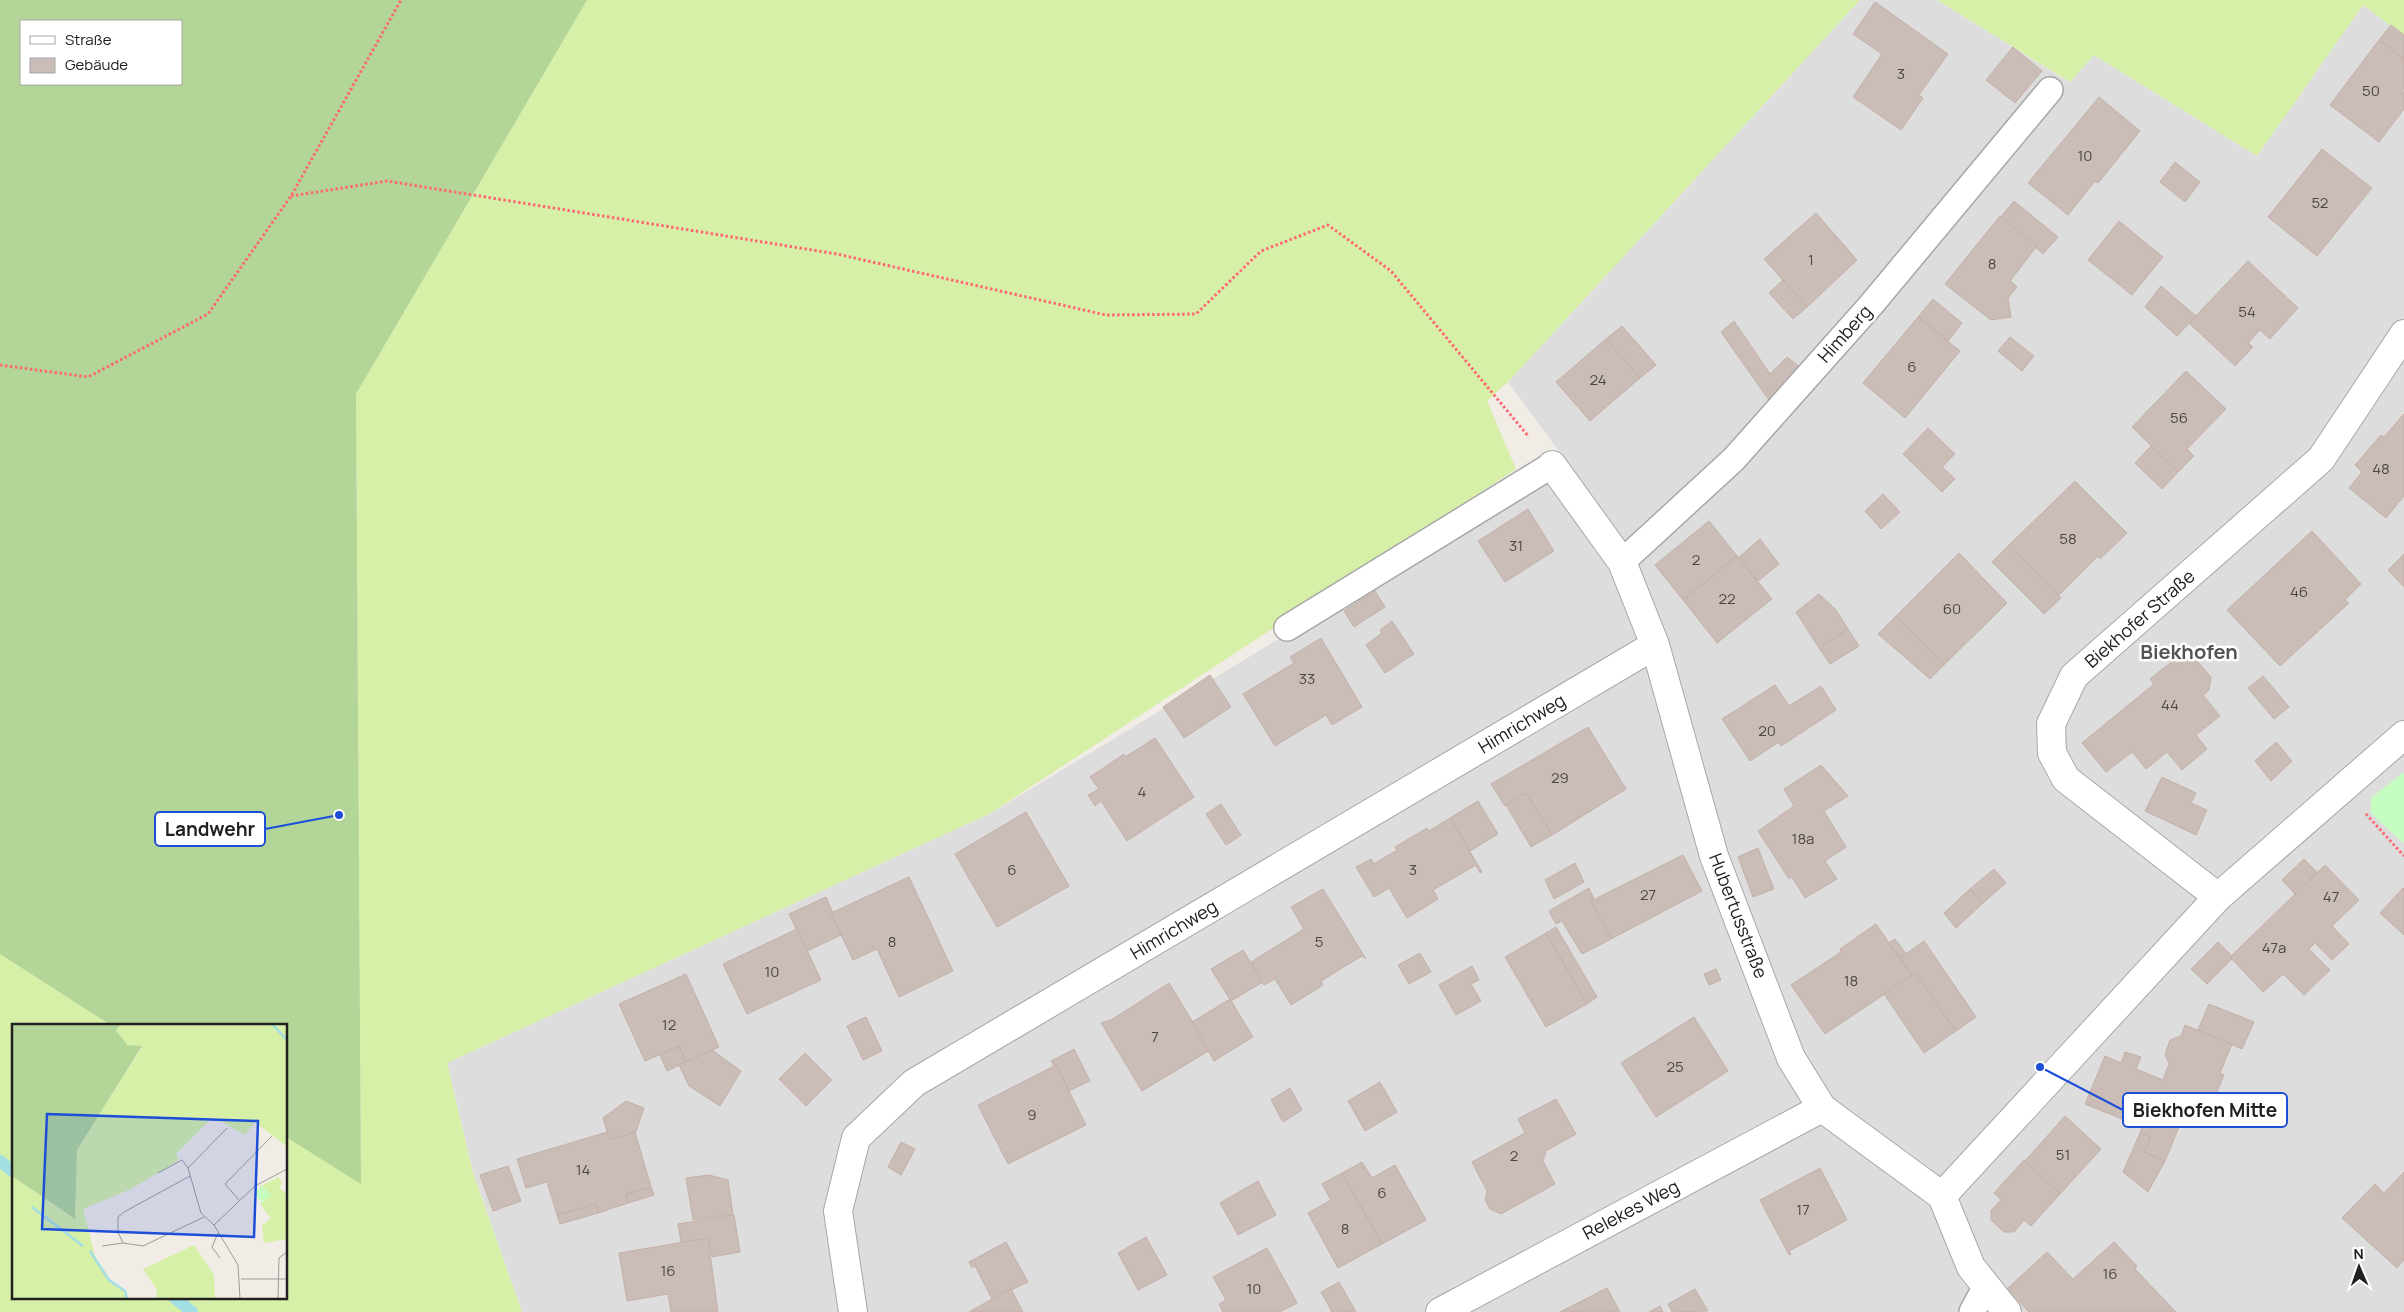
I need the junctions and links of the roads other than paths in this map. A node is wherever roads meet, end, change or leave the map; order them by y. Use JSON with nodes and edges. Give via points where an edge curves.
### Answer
{"nodes":[{"id":1,"x":2050,"y":90,"type":"dead end"},
{"id":2,"x":2404,"y":334,"type":"edge"},
{"id":3,"x":1552,"y":465,"type":"joint"},
{"id":4,"x":1622,"y":562,"type":"junction"},
{"id":5,"x":1286,"y":628,"type":"dead end"},
{"id":6,"x":1655,"y":645,"type":"junction"},
{"id":7,"x":2404,"y":735,"type":"edge"},
{"id":8,"x":2218,"y":897,"type":"junction"},
{"id":9,"x":1822,"y":1108,"type":"junction"},
{"id":10,"x":1942,"y":1196,"type":"junction"},
{"id":11,"x":1986,"y":1286,"type":"junction"},
{"id":12,"x":853,"y":1312,"type":"edge"},
{"id":13,"x":1440,"y":1312,"type":"edge"},
{"id":14,"x":1972,"y":1312,"type":"edge"},
{"id":15,"x":2008,"y":1312,"type":"edge"}],
"edges":[{"from":1,"to":4,"type":"lane","name":"Himberg","via":[[1871,305],[1734,459]]},
{"from":2,"to":8,"type":"street","name":"Biekhofer Straße","via":[[2321,459],[2074,676],[2051,724],[2052,753],[2066,779]]},
{"from":3,"to":4,"type":"street","name":"Hubertusstraße"},
{"from":3,"to":5,"type":"lane"},
{"from":4,"to":6,"type":"street","name":"Hubertusstraße"},
{"from":6,"to":9,"type":"street","name":"Hubertusstraße","via":[[1714,856],[1791,1058]]},
{"from":6,"to":12,"type":"street","name":"Himrichweg","via":[[914,1083],[856,1138],[838,1211]]},
{"from":7,"to":8,"type":"street"},
{"from":8,"to":10,"type":"street"},
{"from":9,"to":10,"type":"street","name":"Hubertusstraße"},
{"from":9,"to":13,"type":"street","name":"Relekes Weg"},
{"from":10,"to":11,"type":"street","via":[[1971,1267]]},
{"from":11,"to":14,"type":"lane"},
{"from":11,"to":15,"type":"street"}]}
